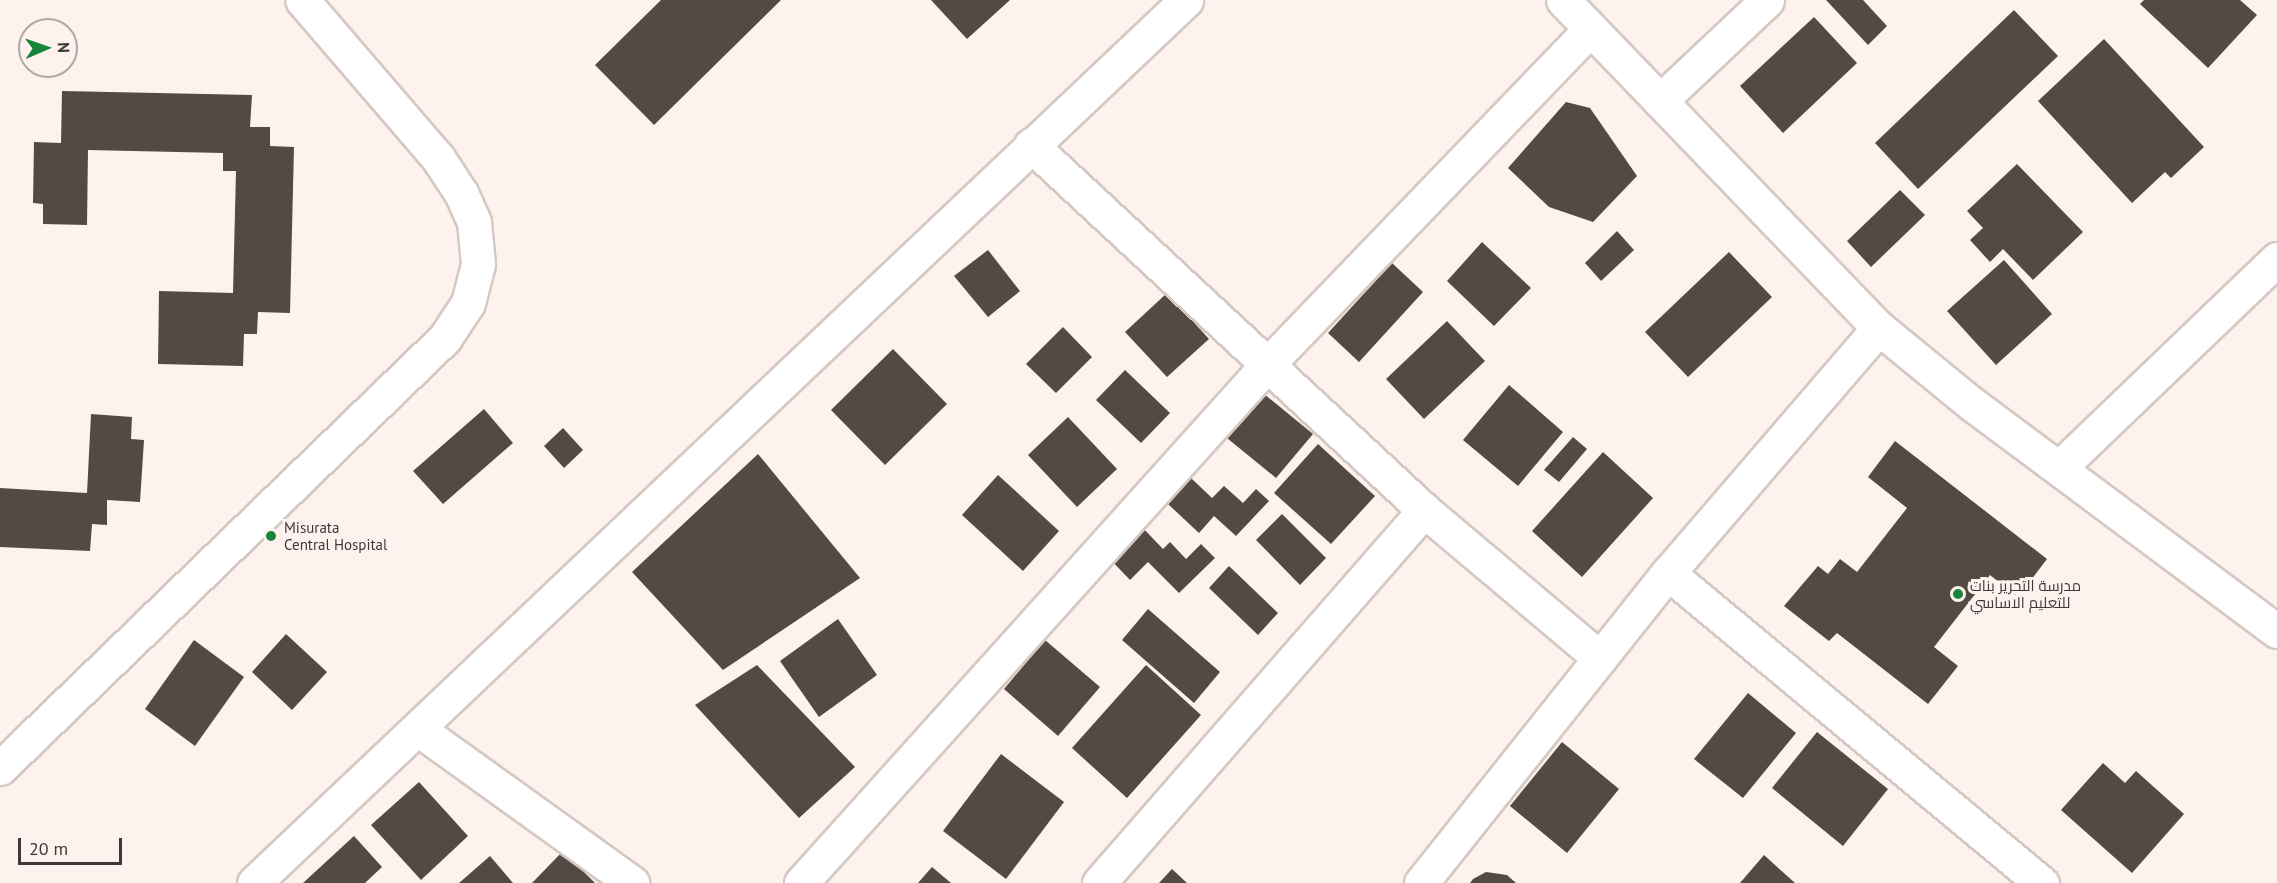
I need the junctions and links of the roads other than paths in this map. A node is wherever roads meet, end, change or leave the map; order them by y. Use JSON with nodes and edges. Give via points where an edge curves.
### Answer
{"nodes":[{"id":1,"x":302,"y":0,"type":"edge"},
{"id":2,"x":1186,"y":0,"type":"edge"},
{"id":3,"x":1563,"y":0,"type":"edge"},
{"id":4,"x":1767,"y":0,"type":"edge"},
{"id":5,"x":1590,"y":29,"type":"junction"},
{"id":6,"x":1660,"y":101,"type":"junction"},
{"id":7,"x":1031,"y":145,"type":"junction"},
{"id":8,"x":2277,"y":259,"type":"edge"},
{"id":9,"x":1879,"y":328,"type":"junction"},
{"id":10,"x":1267,"y":365,"type":"junction"},
{"id":11,"x":2059,"y":468,"type":"junction"},
{"id":12,"x":1424,"y":510,"type":"junction"},
{"id":13,"x":1668,"y":573,"type":"junction"},
{"id":14,"x":2277,"y":632,"type":"edge"},
{"id":15,"x":1600,"y":658,"type":"junction"},
{"id":16,"x":418,"y":729,"type":"junction"},
{"id":17,"x":0,"y":768,"type":"edge"},
{"id":18,"x":254,"y":883,"type":"edge"},
{"id":19,"x":632,"y":883,"type":"edge"},
{"id":20,"x":801,"y":883,"type":"edge"},
{"id":21,"x":1099,"y":883,"type":"edge"},
{"id":22,"x":1421,"y":883,"type":"edge"},
{"id":23,"x":2042,"y":883,"type":"edge"}],
"edges":[{"from":1,"to":17,"type":"street","via":[[438,158],[461,193],[474,222],[478,264],[468,303],[445,338]]},
{"from":2,"to":7,"type":"street"},
{"from":3,"to":5,"type":"street"},
{"from":4,"to":6,"type":"street"},
{"from":5,"to":6,"type":"street"},
{"from":5,"to":10,"type":"street"},
{"from":6,"to":9,"type":"street"},
{"from":7,"to":10,"type":"street"},
{"from":7,"to":16,"type":"street"},
{"from":8,"to":11,"type":"street"},
{"from":9,"to":11,"type":"street"},
{"from":9,"to":13,"type":"street"},
{"from":10,"to":12,"type":"street"},
{"from":10,"to":20,"type":"street"},
{"from":11,"to":14,"type":"street"},
{"from":12,"to":15,"type":"street"},
{"from":12,"to":21,"type":"street"},
{"from":13,"to":15,"type":"street"},
{"from":13,"to":23,"type":"street"},
{"from":15,"to":22,"type":"street"},
{"from":16,"to":18,"type":"street"},
{"from":16,"to":19,"type":"street"}]}
